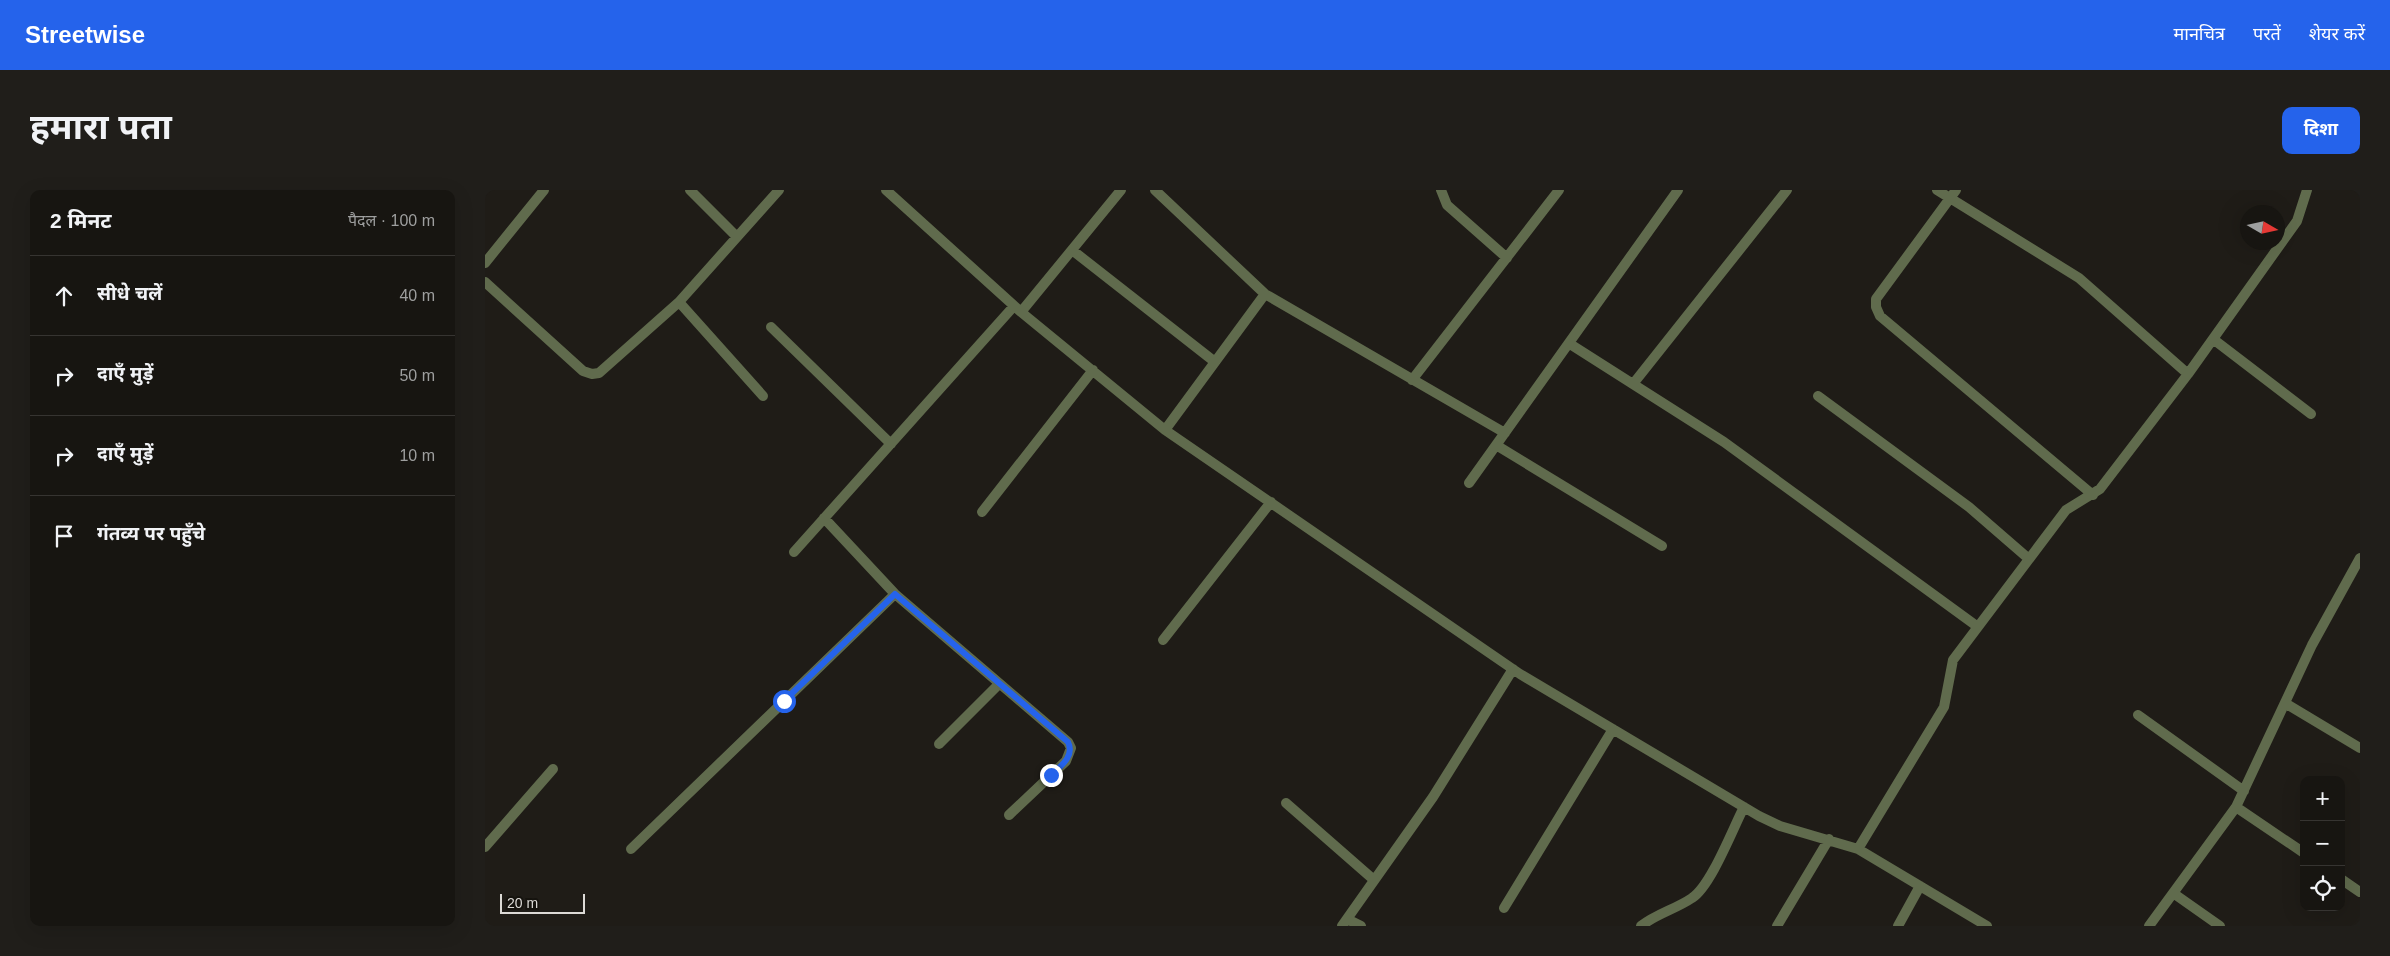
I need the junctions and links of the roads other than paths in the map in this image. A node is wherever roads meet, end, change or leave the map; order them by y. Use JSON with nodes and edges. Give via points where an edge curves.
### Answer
{"nodes":[{"id":1,"x":544,"y":190,"type":"edge"},
{"id":2,"x":690,"y":190,"type":"edge"},
{"id":3,"x":779,"y":190,"type":"edge"},
{"id":4,"x":886,"y":190,"type":"edge"},
{"id":5,"x":1121,"y":190,"type":"edge"},
{"id":6,"x":1155,"y":190,"type":"edge"},
{"id":7,"x":1441,"y":190,"type":"edge"},
{"id":8,"x":1559,"y":190,"type":"edge"},
{"id":9,"x":1678,"y":190,"type":"edge"},
{"id":10,"x":1787,"y":190,"type":"edge"},
{"id":11,"x":1937,"y":190,"type":"edge"},
{"id":12,"x":2307,"y":190,"type":"edge"},
{"id":13,"x":1953,"y":194,"type":"edge"},
{"id":14,"x":737,"y":237,"type":"junction"},
{"id":15,"x":1072,"y":250,"type":"junction"},
{"id":16,"x":1507,"y":258,"type":"junction"},
{"id":17,"x":485,"y":263,"type":"edge"},
{"id":18,"x":485,"y":282,"type":"edge"},
{"id":19,"x":1265,"y":294,"type":"junction"},
{"id":20,"x":679,"y":302,"type":"junction"},
{"id":21,"x":1018,"y":309,"type":"junction"},
{"id":22,"x":771,"y":327,"type":"dead end"},
{"id":23,"x":2213,"y":338,"type":"junction"},
{"id":24,"x":1569,"y":344,"type":"junction"},
{"id":25,"x":1215,"y":362,"type":"junction"},
{"id":26,"x":1093,"y":370,"type":"junction"},
{"id":27,"x":2188,"y":374,"type":"junction"},
{"id":28,"x":1412,"y":380,"type":"junction"},
{"id":29,"x":1633,"y":384,"type":"junction"},
{"id":30,"x":763,"y":396,"type":"dead end"},
{"id":31,"x":1818,"y":396,"type":"dead end"},
{"id":32,"x":2311,"y":414,"type":"dead end"},
{"id":33,"x":1165,"y":430,"type":"junction"},
{"id":34,"x":1505,"y":433,"type":"junction"},
{"id":35,"x":891,"y":444,"type":"junction"},
{"id":36,"x":1496,"y":445,"type":"junction"},
{"id":37,"x":1469,"y":483,"type":"dead end"},
{"id":38,"x":2093,"y":496,"type":"junction"},
{"id":39,"x":1271,"y":502,"type":"junction"},
{"id":40,"x":982,"y":512,"type":"dead end"},
{"id":41,"x":824,"y":518,"type":"junction"},
{"id":42,"x":1662,"y":546,"type":"dead end"},
{"id":43,"x":794,"y":552,"type":"dead end"},
{"id":44,"x":2360,"y":558,"type":"edge"},
{"id":45,"x":2029,"y":559,"type":"junction"},
{"id":46,"x":895,"y":594,"type":"junction"},
{"id":47,"x":1979,"y":627,"type":"junction"},
{"id":48,"x":1163,"y":640,"type":"dead end"},
{"id":49,"x":1513,"y":669,"type":"junction"},
{"id":50,"x":999,"y":684,"type":"junction"},
{"id":51,"x":2285,"y":703,"type":"junction"},
{"id":52,"x":2138,"y":715,"type":"dead end"},
{"id":53,"x":1613,"y":729,"type":"junction"},
{"id":54,"x":939,"y":744,"type":"dead end"},
{"id":55,"x":2360,"y":748,"type":"edge"},
{"id":56,"x":553,"y":769,"type":"dead end"},
{"id":57,"x":2244,"y":790,"type":"junction"},
{"id":58,"x":1286,"y":803,"type":"dead end"},
{"id":59,"x":1744,"y":807,"type":"junction"},
{"id":60,"x":2236,"y":807,"type":"junction"},
{"id":61,"x":1009,"y":815,"type":"dead end"},
{"id":62,"x":1829,"y":839,"type":"junction"},
{"id":63,"x":485,"y":847,"type":"edge"},
{"id":64,"x":631,"y":849,"type":"dead end"},
{"id":65,"x":1858,"y":849,"type":"junction"},
{"id":66,"x":2300,"y":850,"type":"edge"},
{"id":67,"x":1374,"y":880,"type":"junction"},
{"id":68,"x":2345,"y":882,"type":"edge"},
{"id":69,"x":1920,"y":886,"type":"junction"},
{"id":70,"x":2360,"y":892,"type":"edge"},
{"id":71,"x":2173,"y":893,"type":"junction"},
{"id":72,"x":1504,"y":908,"type":"dead end"},
{"id":73,"x":1345,"y":922,"type":"edge"},
{"id":74,"x":1361,"y":926,"type":"edge"},
{"id":75,"x":1641,"y":926,"type":"edge"},
{"id":76,"x":1777,"y":926,"type":"edge"},
{"id":77,"x":1898,"y":926,"type":"edge"},
{"id":78,"x":1987,"y":926,"type":"edge"},
{"id":79,"x":2149,"y":926,"type":"edge"},
{"id":80,"x":2220,"y":926,"type":"edge"}],
"edges":[{"from":1,"to":17,"type":"street"},
{"from":2,"to":14,"type":"street"},
{"from":3,"to":14,"type":"street"},
{"from":4,"to":21,"type":"street"},
{"from":5,"to":15,"type":"street"},
{"from":6,"to":19,"type":"street"},
{"from":7,"to":16,"type":"street","via":[[1447,205]]},
{"from":8,"to":16,"type":"street"},
{"from":9,"to":24,"type":"street"},
{"from":10,"to":29,"type":"street"},
{"from":11,"to":13,"type":"street"},
{"from":12,"to":23,"type":"street","via":[[2297,221]]},
{"from":13,"to":27,"type":"street","via":[[2079,278]]},
{"from":13,"to":38,"type":"street","via":[[1877,299],[1879,316]]},
{"from":14,"to":20,"type":"street"},
{"from":15,"to":21,"type":"street"},
{"from":15,"to":25,"type":"street"},
{"from":16,"to":28,"type":"street"},
{"from":18,"to":20,"type":"street","via":[[583,371],[592,374],[599,373]]},
{"from":19,"to":25,"type":"street"},
{"from":19,"to":28,"type":"street"},
{"from":20,"to":30,"type":"street"},
{"from":21,"to":26,"type":"street"},
{"from":21,"to":35,"type":"street"},
{"from":22,"to":35,"type":"street"},
{"from":23,"to":27,"type":"street"},
{"from":23,"to":32,"type":"street"},
{"from":24,"to":29,"type":"street"},
{"from":24,"to":34,"type":"street"},
{"from":25,"to":33,"type":"street"},
{"from":26,"to":33,"type":"street"},
{"from":26,"to":40,"type":"street"},
{"from":27,"to":38,"type":"street"},
{"from":28,"to":34,"type":"street"},
{"from":29,"to":47,"type":"street","via":[[1724,442]]},
{"from":31,"to":45,"type":"street","via":[[1969,507]]},
{"from":33,"to":39,"type":"street"},
{"from":34,"to":36,"type":"street"},
{"from":35,"to":41,"type":"street"},
{"from":36,"to":37,"type":"street"},
{"from":36,"to":42,"type":"street"},
{"from":38,"to":45,"type":"street","via":[[2066,510]]},
{"from":39,"to":48,"type":"street"},
{"from":39,"to":49,"type":"street"},
{"from":41,"to":43,"type":"street"},
{"from":41,"to":46,"type":"street"},
{"from":44,"to":51,"type":"street","via":[[2312,645]]},
{"from":45,"to":47,"type":"street"},
{"from":46,"to":50,"type":"street"},
{"from":46,"to":64,"type":"street"},
{"from":47,"to":65,"type":"street","via":[[1953,660],[1944,707]]},
{"from":49,"to":53,"type":"street"},
{"from":49,"to":67,"type":"street","via":[[1433,796]]},
{"from":50,"to":54,"type":"street"},
{"from":50,"to":61,"type":"street","via":[[1071,748],[1066,761]]},
{"from":51,"to":55,"type":"street"},
{"from":51,"to":57,"type":"street"},
{"from":52,"to":57,"type":"street"},
{"from":53,"to":59,"type":"street"},
{"from":53,"to":72,"type":"street"},
{"from":56,"to":63,"type":"street"},
{"from":57,"to":60,"type":"street"},
{"from":58,"to":67,"type":"street"},
{"from":59,"to":62,"type":"street","via":[[1780,826]]},
{"from":59,"to":75,"type":"street","via":[[1706,883],[1694,897],[1650,918]]},
{"from":60,"to":66,"type":"street"},
{"from":60,"to":71,"type":"street"},
{"from":62,"to":65,"type":"street"},
{"from":62,"to":76,"type":"street"},
{"from":65,"to":69,"type":"street"},
{"from":67,"to":73,"type":"street"},
{"from":68,"to":70,"type":"street"},
{"from":69,"to":77,"type":"street"},
{"from":69,"to":78,"type":"street"},
{"from":71,"to":79,"type":"street"},
{"from":71,"to":80,"type":"street"},
{"from":73,"to":74,"type":"street"}]}
